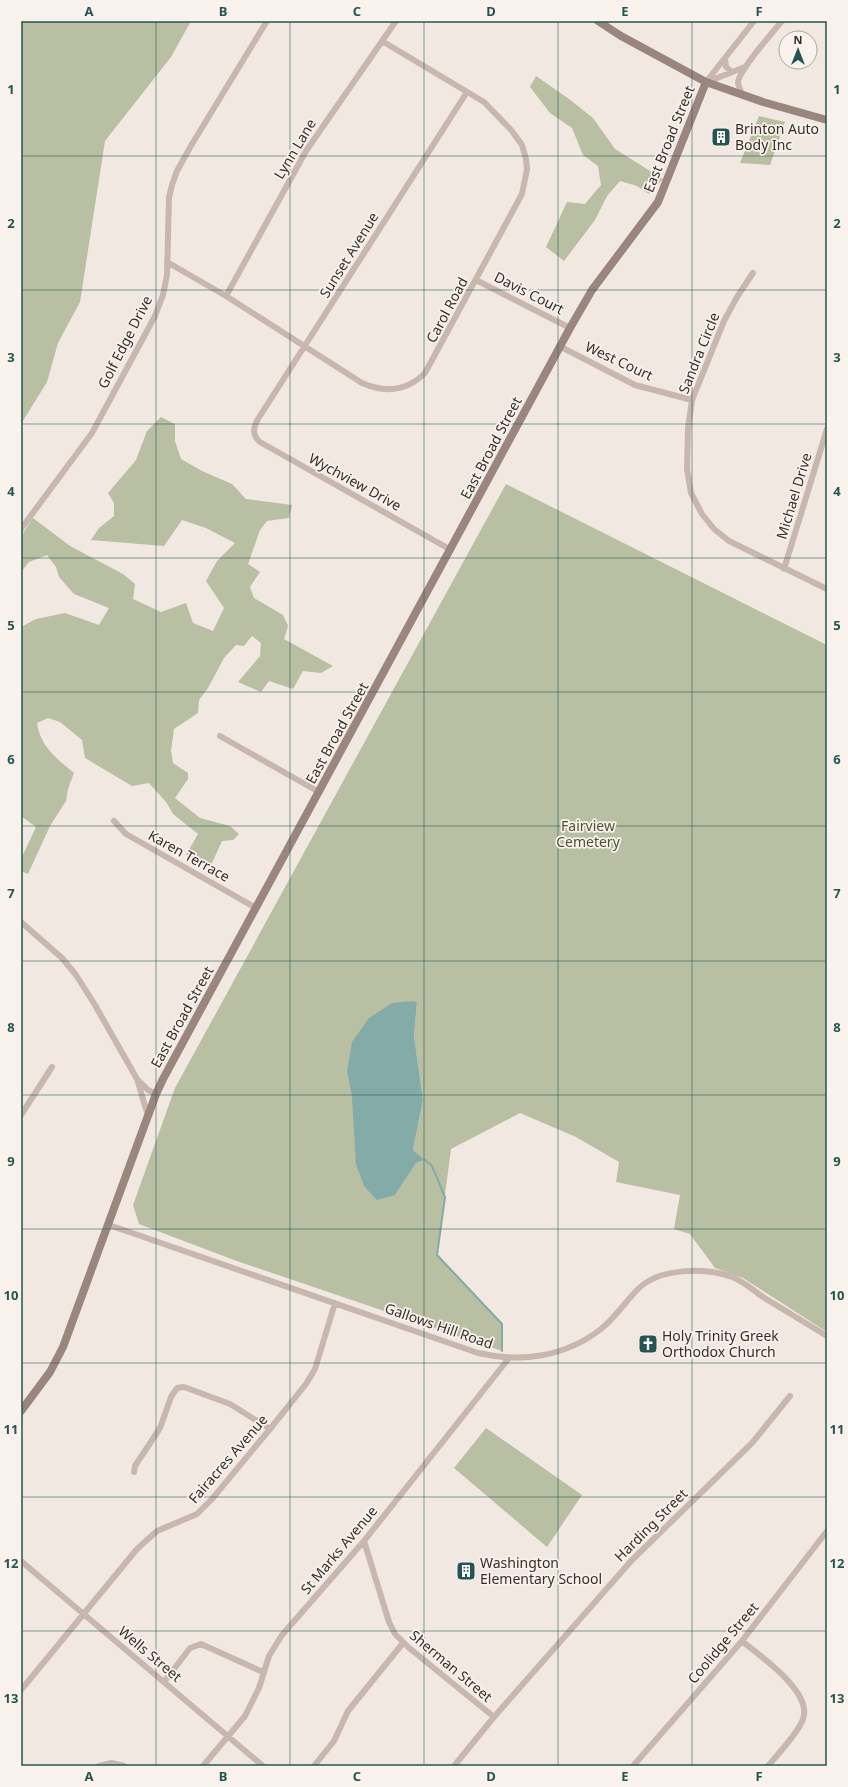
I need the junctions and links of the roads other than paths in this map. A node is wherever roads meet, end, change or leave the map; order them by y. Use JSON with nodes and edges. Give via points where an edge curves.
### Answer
{"nodes":[{"id":1,"x":267,"y":21,"type":"edge"},
{"id":2,"x":396,"y":21,"type":"edge"},
{"id":3,"x":598,"y":21,"type":"edge"},
{"id":4,"x":754,"y":21,"type":"edge"},
{"id":5,"x":782,"y":21,"type":"edge"},
{"id":6,"x":382,"y":41,"type":"junction"},
{"id":7,"x":725,"y":58,"type":"junction"},
{"id":8,"x":745,"y":67,"type":"junction"},
{"id":9,"x":732,"y":72,"type":"junction"},
{"id":10,"x":706,"y":82,"type":"junction"},
{"id":11,"x":467,"y":92,"type":"junction"},
{"id":12,"x":742,"y":95,"type":"junction"},
{"id":13,"x":827,"y":120,"type":"edge"},
{"id":14,"x":167,"y":262,"type":"junction"},
{"id":15,"x":753,"y":273,"type":"dead end"},
{"id":16,"x":476,"y":280,"type":"junction"},
{"id":17,"x":226,"y":296,"type":"junction"},
{"id":18,"x":570,"y":328,"type":"junction"},
{"id":19,"x":305,"y":346,"type":"junction"},
{"id":20,"x":561,"y":347,"type":"junction"},
{"id":21,"x":692,"y":400,"type":"junction"},
{"id":22,"x":827,"y":430,"type":"edge"},
{"id":23,"x":253,"y":431,"type":"joint"},
{"id":24,"x":21,"y":529,"type":"edge"},
{"id":25,"x":451,"y":550,"type":"junction"},
{"id":26,"x":784,"y":569,"type":"junction"},
{"id":27,"x":827,"y":590,"type":"edge"},
{"id":28,"x":220,"y":736,"type":"dead end"},
{"id":29,"x":319,"y":792,"type":"junction"},
{"id":30,"x":114,"y":821,"type":"dead end"},
{"id":31,"x":256,"y":908,"type":"junction"},
{"id":32,"x":21,"y":922,"type":"edge"},
{"id":33,"x":52,"y":1067,"type":"dead end"},
{"id":34,"x":137,"y":1079,"type":"junction"},
{"id":35,"x":156,"y":1094,"type":"junction"},
{"id":36,"x":21,"y":1115,"type":"edge"},
{"id":37,"x":148,"y":1116,"type":"junction"},
{"id":38,"x":109,"y":1225,"type":"junction"},
{"id":39,"x":335,"y":1303,"type":"junction"},
{"id":40,"x":827,"y":1336,"type":"edge"},
{"id":41,"x":509,"y":1358,"type":"junction"},
{"id":42,"x":790,"y":1396,"type":"dead end"},
{"id":43,"x":21,"y":1411,"type":"edge"},
{"id":44,"x":270,"y":1429,"type":"junction"},
{"id":45,"x":134,"y":1472,"type":"dead end"},
{"id":46,"x":827,"y":1531,"type":"edge"},
{"id":47,"x":364,"y":1541,"type":"junction"},
{"id":48,"x":21,"y":1561,"type":"edge"},
{"id":49,"x":84,"y":1614,"type":"junction"},
{"id":50,"x":742,"y":1641,"type":"junction"},
{"id":51,"x":403,"y":1643,"type":"junction"},
{"id":52,"x":263,"y":1672,"type":"junction"},
{"id":53,"x":164,"y":1682,"type":"junction"},
{"id":54,"x":21,"y":1690,"type":"edge"},
{"id":55,"x":494,"y":1717,"type":"junction"},
{"id":56,"x":228,"y":1736,"type":"junction"},
{"id":57,"x":99,"y":1766,"type":"edge"},
{"id":58,"x":124,"y":1766,"type":"edge"},
{"id":59,"x":203,"y":1766,"type":"edge"},
{"id":60,"x":264,"y":1766,"type":"edge"},
{"id":61,"x":314,"y":1766,"type":"edge"},
{"id":62,"x":454,"y":1766,"type":"edge"},
{"id":63,"x":633,"y":1766,"type":"edge"},
{"id":64,"x":768,"y":1766,"type":"edge"}],
"edges":[{"from":1,"to":14,"type":"street","name":"Golf Edge Drive","via":[[177,171],[169,197]]},
{"from":2,"to":6,"type":"street","name":"Lynn Lane"},
{"from":3,"to":10,"type":"street"},
{"from":4,"to":7,"type":"street"},
{"from":5,"to":8,"type":"street"},
{"from":6,"to":11,"type":"street","name":"Carol Road"},
{"from":6,"to":17,"type":"street","name":"Lynn Lane","via":[[306,151]]},
{"from":7,"to":9,"type":"street","via":[[726,67]]},
{"from":7,"to":10,"type":"street"},
{"from":8,"to":9,"type":"street"},
{"from":8,"to":12,"type":"street","via":[[738,83]]},
{"from":9,"to":10,"type":"street"},
{"from":10,"to":12,"type":"street"},
{"from":10,"to":18,"type":"street","name":"East Broad Street","via":[[658,202],[592,290]]},
{"from":11,"to":16,"type":"street","name":"Carol Road","via":[[484,102],[512,131],[525,151],[527,169],[522,194]]},
{"from":11,"to":19,"type":"street","name":"Sunset Avenue"},
{"from":12,"to":13,"type":"street"},
{"from":14,"to":17,"type":"street","name":"Carol Road"},
{"from":14,"to":24,"type":"street","name":"Golf Edge Drive","via":[[163,295],[155,316],[92,433]]},
{"from":15,"to":21,"type":"street","name":"Sandra Circle","via":[[724,321]]},
{"from":16,"to":18,"type":"street","name":"Davis Court"},
{"from":16,"to":19,"type":"street","name":"Carol Road","via":[[425,373],[403,387],[382,389],[362,383]]},
{"from":17,"to":19,"type":"street","name":"Carol Road"},
{"from":18,"to":20,"type":"street","name":"East Broad Street"},
{"from":19,"to":23,"type":"street","name":"Sunset Avenue"},
{"from":20,"to":21,"type":"street","name":"West Court","via":[[635,385]]},
{"from":20,"to":25,"type":"street","name":"East Broad Street"},
{"from":21,"to":26,"type":"street","name":"Sandra Circle","via":[[687,468],[691,493],[696,504],[714,529],[729,541]]},
{"from":22,"to":26,"type":"street","name":"Michael Drive"},
{"from":23,"to":25,"type":"street","name":"Wychview Drive","via":[[260,442]]},
{"from":25,"to":29,"type":"street","name":"East Broad Street"},
{"from":26,"to":27,"type":"street","name":"Sandra Circle"},
{"from":28,"to":29,"type":"street"},
{"from":29,"to":31,"type":"street","name":"East Broad Street"},
{"from":30,"to":31,"type":"street","name":"Karen Terrace","via":[[126,834]]},
{"from":31,"to":35,"type":"street","name":"East Broad Street"},
{"from":32,"to":34,"type":"street","via":[[62,958],[76,975]]},
{"from":33,"to":36,"type":"street"},
{"from":34,"to":35,"type":"street"},
{"from":34,"to":37,"type":"street"},
{"from":35,"to":37,"type":"street","name":"East Broad Street"},
{"from":37,"to":38,"type":"street","name":"East Broad Street"},
{"from":38,"to":39,"type":"street","name":"Gallows Hill Road"},
{"from":38,"to":43,"type":"street","name":"East Broad Street","via":[[63,1348],[42,1384]]},
{"from":39,"to":41,"type":"street","name":"Gallows Hill Road","via":[[478,1353]]},
{"from":39,"to":44,"type":"street","name":"Fairacres Avenue","via":[[315,1369]]},
{"from":40,"to":41,"type":"street","name":"Gallows Hill Road","via":[[733,1277],[711,1272],[671,1272],[648,1281],[602,1329],[577,1344],[550,1354]]},
{"from":41,"to":47,"type":"street","name":"St Marks Avenue"},
{"from":42,"to":55,"type":"street","name":"Harding Street","via":[[752,1443],[632,1560]]},
{"from":44,"to":45,"type":"street","via":[[230,1404],[184,1387],[177,1388],[171,1396],[160,1428],[135,1466]]},
{"from":44,"to":49,"type":"street","name":"Fairacres Avenue","via":[[212,1499],[196,1514],[157,1531],[137,1549]]},
{"from":46,"to":50,"type":"street","name":"Coolidge Street"},
{"from":47,"to":51,"type":"street","name":"Sherman Street","via":[[389,1622]]},
{"from":47,"to":52,"type":"street","name":"St Marks Avenue","via":[[282,1635]]},
{"from":48,"to":49,"type":"street","name":"Wells Street"},
{"from":49,"to":53,"type":"street","name":"Wells Street"},
{"from":49,"to":54,"type":"street","name":"Fairacres Avenue"},
{"from":50,"to":63,"type":"street","name":"Coolidge Street"},
{"from":50,"to":64,"type":"street","via":[[782,1673],[802,1700],[805,1709],[803,1722]]},
{"from":51,"to":55,"type":"street","name":"Sherman Street"},
{"from":51,"to":61,"type":"street","via":[[348,1711],[334,1740]]},
{"from":52,"to":53,"type":"street","via":[[201,1644],[190,1648]]},
{"from":52,"to":56,"type":"street","name":"St Marks Avenue","via":[[253,1702]]},
{"from":53,"to":56,"type":"street","name":"Wells Street"},
{"from":55,"to":62,"type":"street","name":"Harding Street"},
{"from":56,"to":59,"type":"street","name":"St Marks Avenue"},
{"from":56,"to":60,"type":"street","name":"Wells Street"},
{"from":57,"to":58,"type":"street","via":[[112,1763]]}]}
